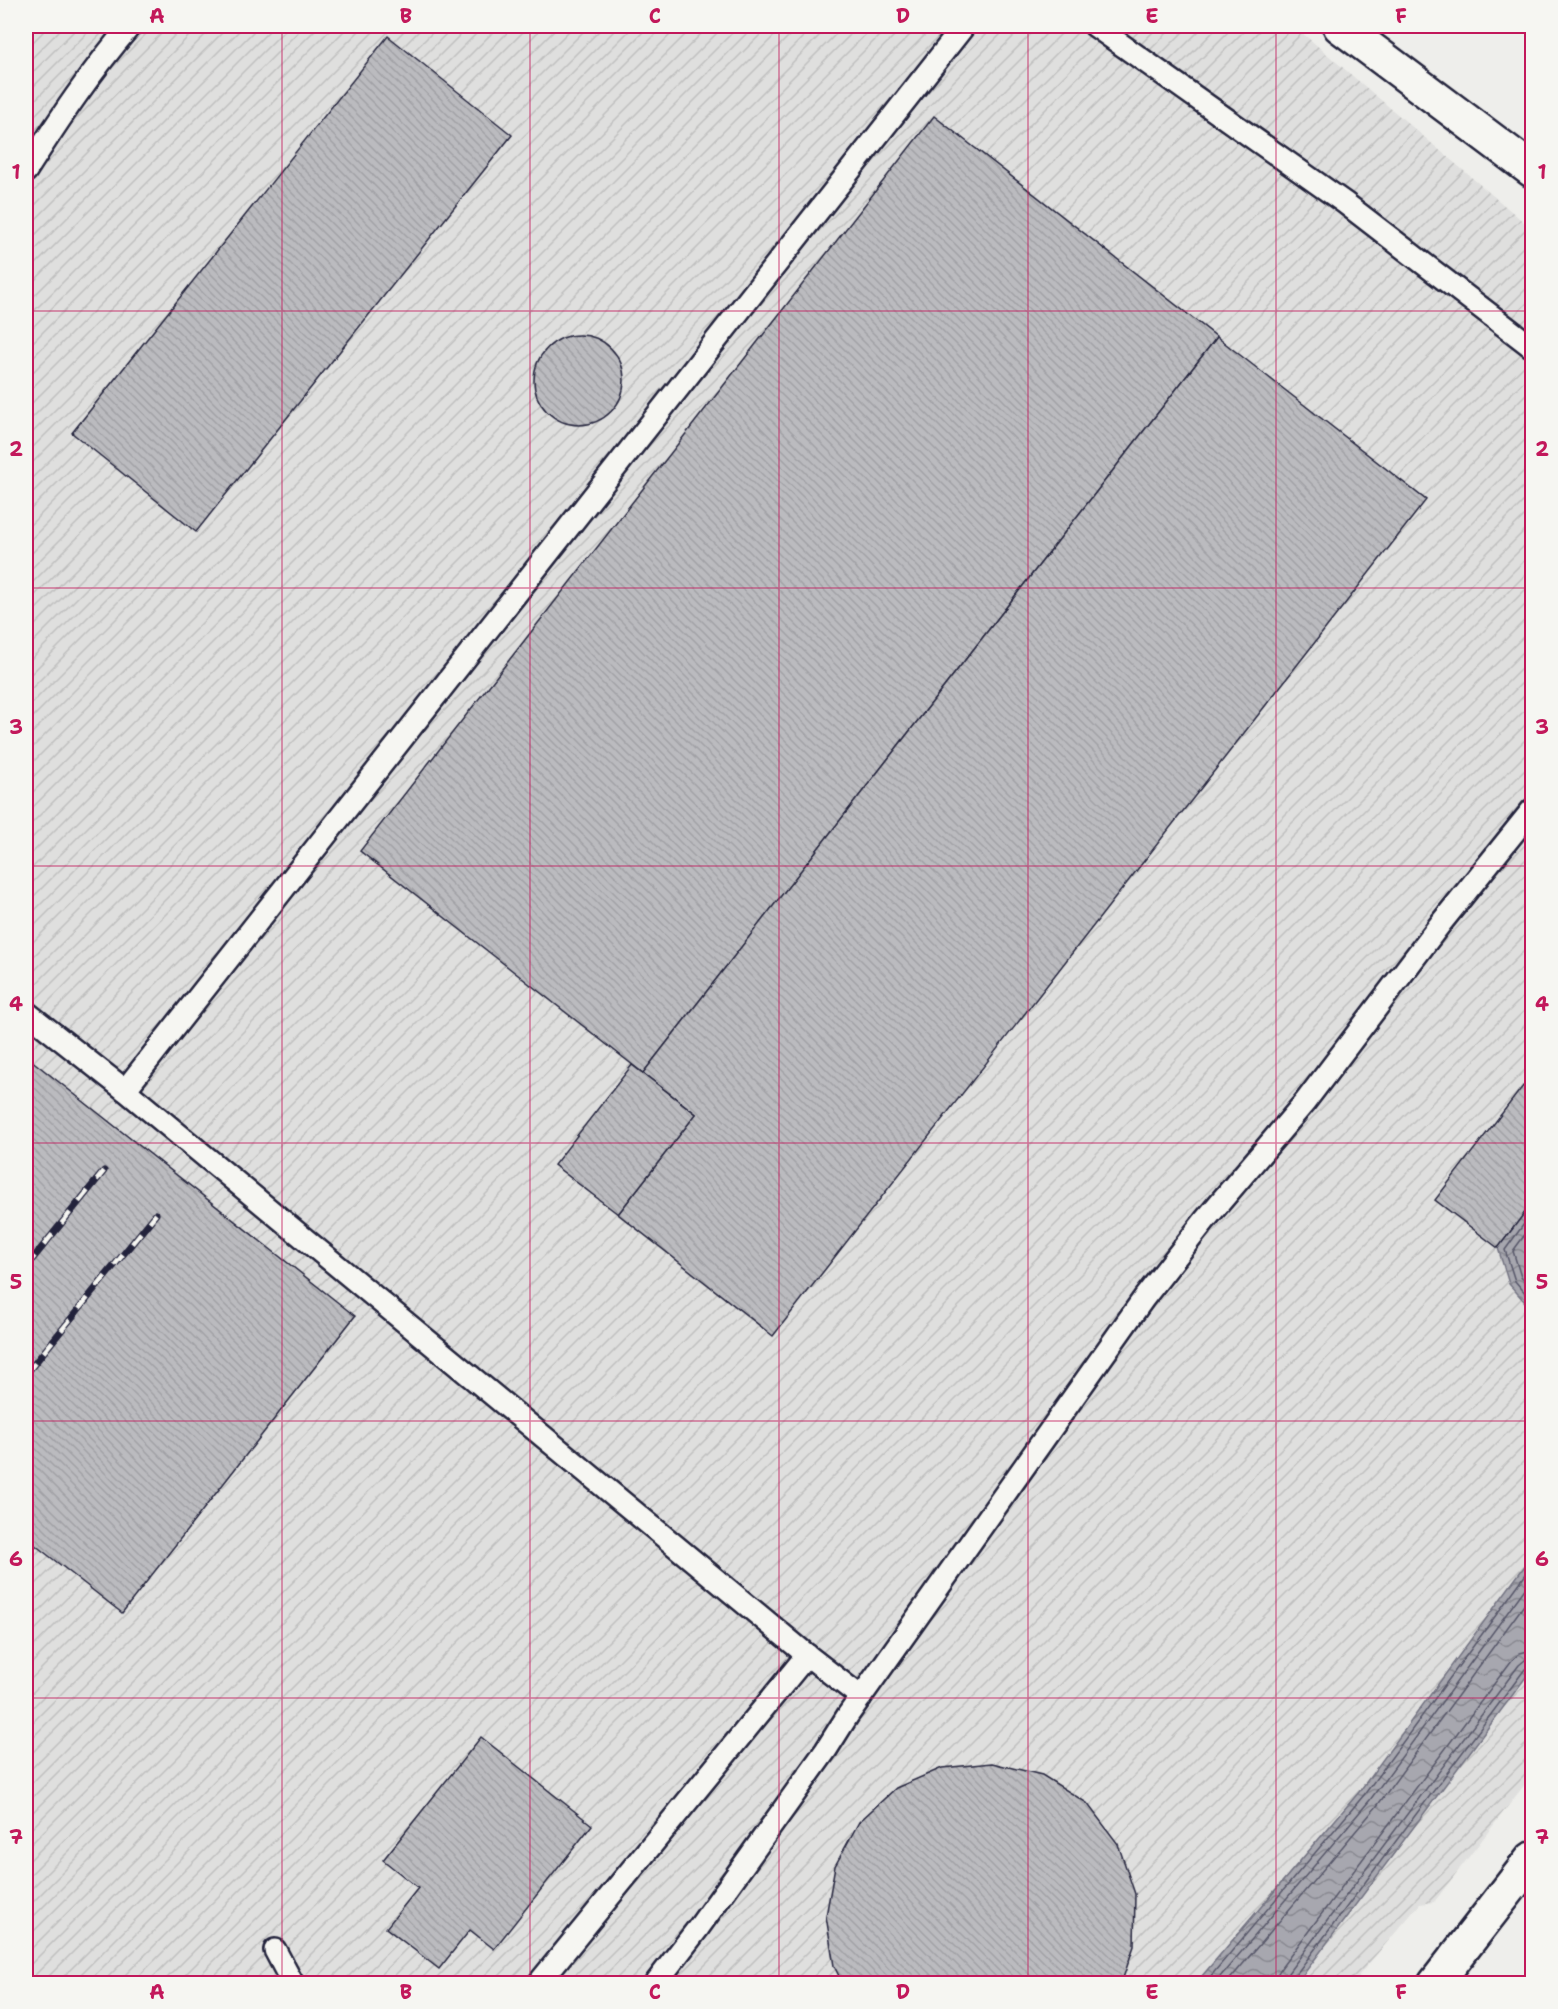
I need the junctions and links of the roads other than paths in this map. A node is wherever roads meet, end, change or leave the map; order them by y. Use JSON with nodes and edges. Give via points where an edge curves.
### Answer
{"nodes":[{"id":1,"x":130,"y":26,"type":"edge"},
{"id":2,"x":964,"y":26,"type":"edge"},
{"id":3,"x":1095,"y":26,"type":"edge"},
{"id":4,"x":1340,"y":26,"type":"edge"},
{"id":5,"x":1533,"y":170,"type":"edge"},
{"id":6,"x":26,"y":171,"type":"edge"},
{"id":7,"x":1533,"y":347,"type":"edge"},
{"id":8,"x":1533,"y":810,"type":"edge"},
{"id":9,"x":26,"y":1012,"type":"edge"},
{"id":10,"x":124,"y":1090,"type":"junction"},
{"id":11,"x":807,"y":1655,"type":"junction"},
{"id":12,"x":861,"y":1697,"type":"junction"},
{"id":13,"x":1533,"y":1859,"type":"edge"},
{"id":14,"x":275,"y":1950,"type":"dead end"},
{"id":15,"x":293,"y":1983,"type":"edge"},
{"id":16,"x":538,"y":1983,"type":"edge"},
{"id":17,"x":655,"y":1983,"type":"edge"},
{"id":18,"x":1435,"y":1983,"type":"edge"}],
"edges":[{"from":1,"to":6,"type":"lane","via":[[66,109]]},
{"from":2,"to":10,"type":"lane"},
{"from":3,"to":7,"type":"lane","via":[[1335,196]]},
{"from":4,"to":5,"type":"street"},
{"from":8,"to":12,"type":"lane","via":[[1305,1102],[1144,1298]]},
{"from":9,"to":10,"type":"lane"},
{"from":10,"to":11,"type":"lane"},
{"from":11,"to":12,"type":"lane"},
{"from":11,"to":16,"type":"lane"},
{"from":12,"to":17,"type":"lane"},
{"from":13,"to":18,"type":"street"},
{"from":14,"to":15,"type":"lane"}]}
